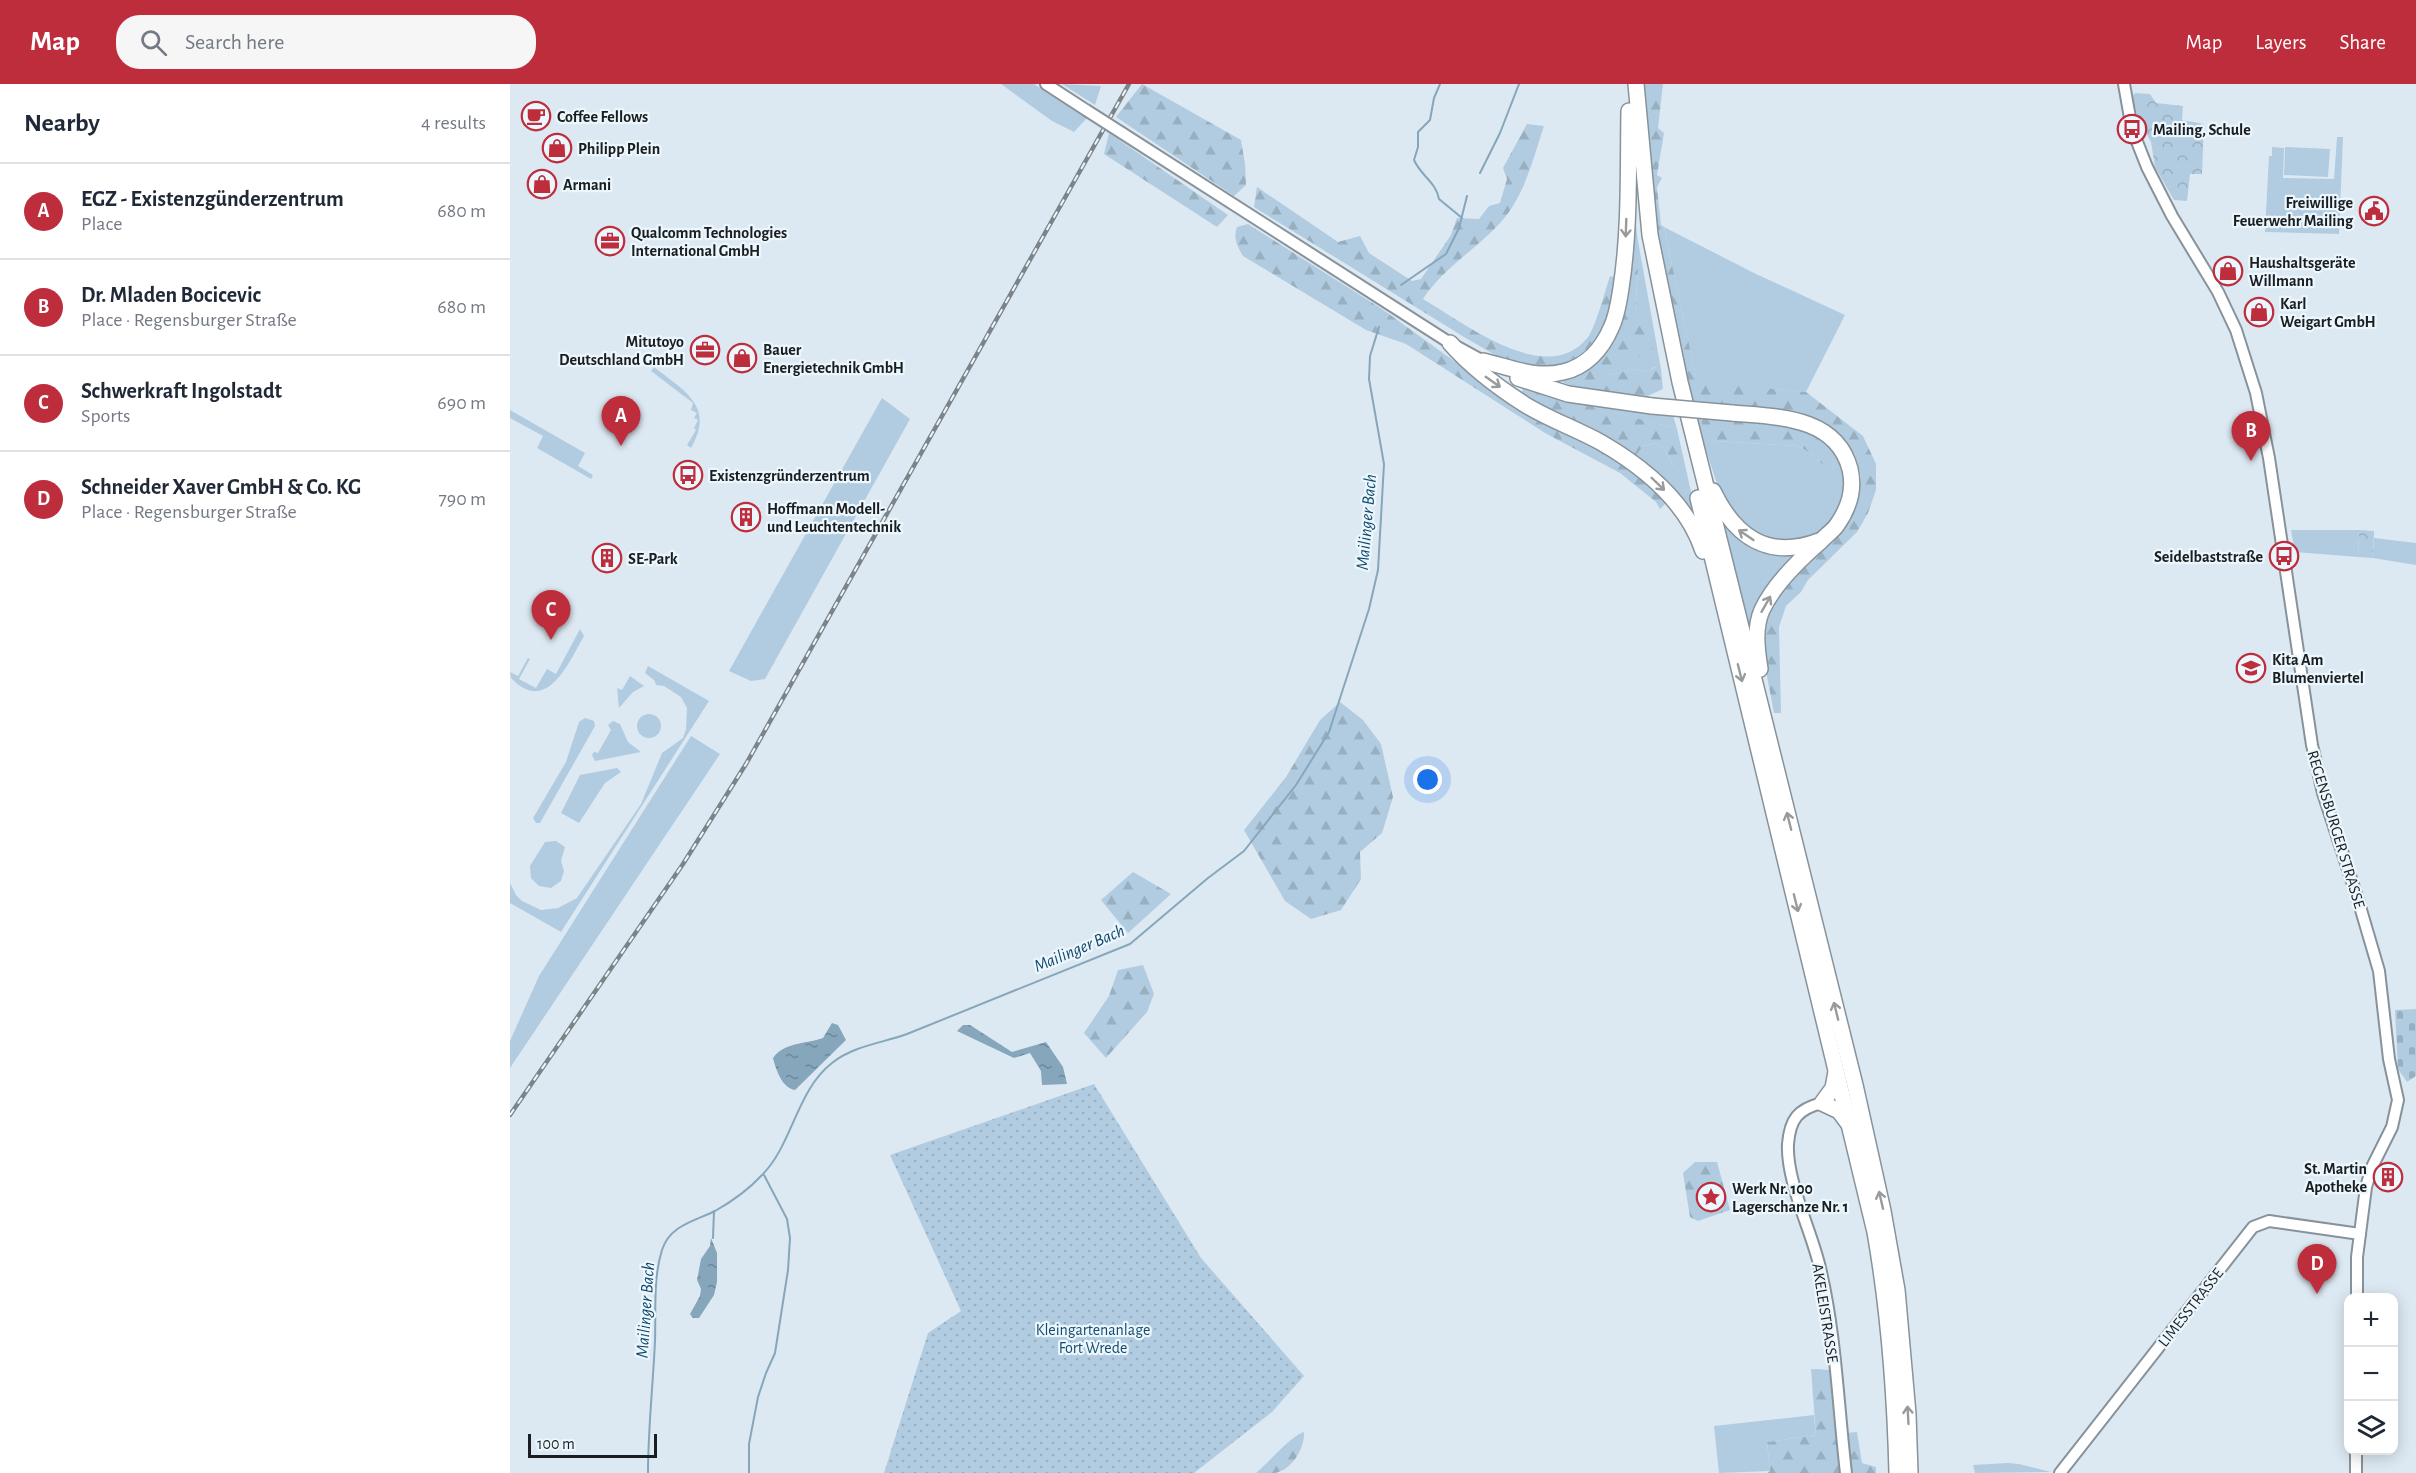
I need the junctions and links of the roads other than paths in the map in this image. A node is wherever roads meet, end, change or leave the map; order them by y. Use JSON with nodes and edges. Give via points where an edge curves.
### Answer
{"nodes":[{"id":1,"x":1046,"y":84,"type":"edge"},
{"id":2,"x":1629,"y":84,"type":"edge"},
{"id":3,"x":1636,"y":84,"type":"edge"},
{"id":4,"x":2124,"y":84,"type":"edge"},
{"id":5,"x":1629,"y":106,"type":"junction"},
{"id":6,"x":1450,"y":343,"type":"junction"},
{"id":7,"x":1483,"y":361,"type":"junction"},
{"id":8,"x":1701,"y":464,"type":"junction"},
{"id":9,"x":1821,"y":540,"type":"junction"},
{"id":10,"x":1726,"y":616,"type":"junction"},
{"id":11,"x":1775,"y":764,"type":"junction"},
{"id":12,"x":1837,"y":1069,"type":"junction"},
{"id":13,"x":1822,"y":1103,"type":"junction"},
{"id":14,"x":1850,"y":1125,"type":"junction"},
{"id":15,"x":2360,"y":1234,"type":"junction"},
{"id":16,"x":2356,"y":1293,"type":"edge"},
{"id":17,"x":2356,"y":1455,"type":"edge"},
{"id":18,"x":1846,"y":1473,"type":"edge"},
{"id":19,"x":1897,"y":1473,"type":"edge"},
{"id":20,"x":1910,"y":1473,"type":"edge"},
{"id":21,"x":2060,"y":1473,"type":"edge"},
{"id":22,"x":2356,"y":1473,"type":"edge"}],
"edges":[{"from":1,"to":6,"type":"street","bridge":true},
{"from":2,"to":5,"type":"highway"},
{"from":3,"to":8,"type":"highway","via":[[1650,234]]},
{"from":4,"to":15,"type":"street","name":"REGENSBURGER STRASSE","via":[[2127,110],[2140,151],[2172,216],[2218,292],[2236,330],[2256,393],[2312,745],[2338,843],[2375,953],[2398,1100],[2383,1149],[2368,1177]]},
{"from":5,"to":7,"type":"highway","one_way":true,"via":[[1625,264],[1618,306],[1605,340],[1589,360],[1551,375]]},
{"from":5,"to":10,"type":"highway","via":[[1651,290]]},
{"from":6,"to":7,"type":"street"},
{"from":6,"to":10,"type":"highway","one_way":true,"via":[[1469,365],[1525,405],[1602,443],[1654,479],[1692,526]]},
{"from":7,"to":9,"type":"highway","bridge":true,"via":[[1526,381],[1568,394],[1781,417],[1824,431],[1843,451],[1850,471],[1851,499],[1837,525]]},
{"from":9,"to":8,"type":"highway","one_way":true,"via":[[1785,548],[1747,537],[1728,518]]},
{"from":8,"to":11,"type":"highway"},
{"from":11,"to":9,"type":"highway","one_way":true,"via":[[1757,650],[1761,612],[1784,579]]},
{"from":10,"to":12,"type":"highway","one_way":true},
{"from":20,"to":11,"type":"highway","one_way":true,"via":[[1897,1290],[1883,1211]]},
{"from":12,"to":13,"type":"highway","via":[[1833,1088]]},
{"from":12,"to":14,"type":"highway"},
{"from":13,"to":14,"type":"highway","via":[[1839,1111]]},
{"from":13,"to":18,"type":"street","name":"AKELEISTRASSE","via":[[1800,1110],[1788,1146],[1797,1196],[1815,1246],[1826,1294]]},
{"from":14,"to":19,"type":"highway","via":[[1884,1284],[1894,1379]]},
{"from":15,"to":16,"type":"street"},
{"from":15,"to":21,"type":"street","name":"LIMESSTRASSE","via":[[2277,1221],[2254,1227]]},
{"from":17,"to":22,"type":"street"}]}
